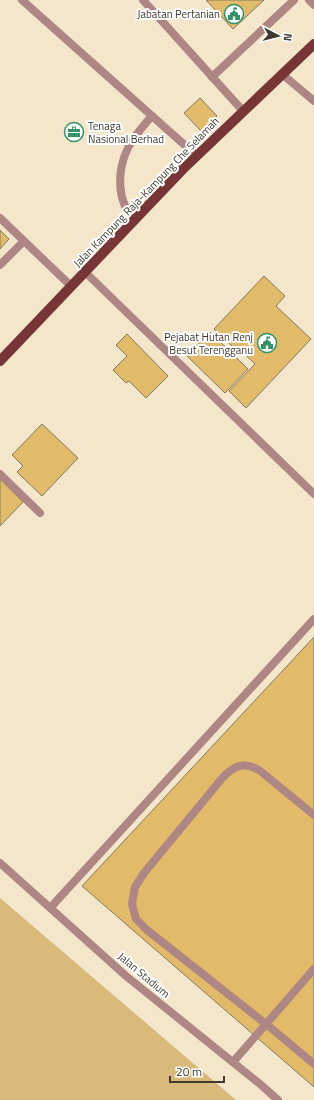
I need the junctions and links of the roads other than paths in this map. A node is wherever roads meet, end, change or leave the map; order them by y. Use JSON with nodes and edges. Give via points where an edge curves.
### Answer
{"nodes":[{"id":1,"x":22,"y":0,"type":"edge"},
{"id":2,"x":143,"y":0,"type":"edge"},
{"id":3,"x":294,"y":0,"type":"edge"},
{"id":4,"x":309,"y":0,"type":"edge"},
{"id":5,"x":314,"y":6,"type":"edge"},
{"id":6,"x":314,"y":44,"type":"edge"},
{"id":7,"x":282,"y":74,"type":"junction"},
{"id":8,"x":212,"y":77,"type":"junction"},
{"id":9,"x":314,"y":101,"type":"edge"},
{"id":10,"x":243,"y":111,"type":"junction"},
{"id":11,"x":152,"y":116,"type":"junction"},
{"id":12,"x":197,"y":156,"type":"junction"},
{"id":13,"x":0,"y":218,"type":"edge"},
{"id":14,"x":135,"y":220,"type":"junction"},
{"id":15,"x":24,"y":241,"type":"junction"},
{"id":16,"x":0,"y":265,"type":"edge"},
{"id":17,"x":85,"y":272,"type":"junction"},
{"id":18,"x":71,"y":286,"type":"junction"},
{"id":19,"x":0,"y":361,"type":"edge"},
{"id":20,"x":0,"y":474,"type":"edge"},
{"id":21,"x":314,"y":494,"type":"edge"},
{"id":22,"x":40,"y":513,"type":"dead end"},
{"id":23,"x":314,"y":619,"type":"edge"},
{"id":24,"x":314,"y":815,"type":"edge"},
{"id":25,"x":0,"y":862,"type":"edge"},
{"id":26,"x":50,"y":907,"type":"junction"},
{"id":27,"x":314,"y":969,"type":"edge"},
{"id":28,"x":266,"y":1024,"type":"junction"},
{"id":29,"x":233,"y":1062,"type":"junction"},
{"id":30,"x":314,"y":1064,"type":"edge"},
{"id":31,"x":278,"y":1100,"type":"edge"}],
"edges":[{"from":1,"to":11,"type":"street"},
{"from":2,"to":8,"type":"street"},
{"from":3,"to":8,"type":"street"},
{"from":4,"to":5,"type":"street"},
{"from":6,"to":7,"type":"main road","name":"Jalan Kampung Raja-Kampung Che Selamah"},
{"from":7,"to":9,"type":"street"},
{"from":7,"to":10,"type":"main road","name":"Jalan Kampung Raja-Kampung Che Selamah"},
{"from":8,"to":10,"type":"street"},
{"from":10,"to":12,"type":"main road","name":"Jalan Kampung Raja-Kampung Che Selamah"},
{"from":11,"to":12,"type":"street"},
{"from":11,"to":14,"type":"street","via":[[134,137],[121,170],[122,201]]},
{"from":12,"to":14,"type":"main road","name":"Jalan Kampung Raja-Kampung Che Selamah"},
{"from":13,"to":15,"type":"street"},
{"from":14,"to":17,"type":"main road","name":"Jalan Kampung Raja-Kampung Che Selamah"},
{"from":15,"to":16,"type":"street"},
{"from":15,"to":18,"type":"street"},
{"from":17,"to":18,"type":"main road","name":"Jalan Kampung Raja-Kampung Che Selamah"},
{"from":17,"to":21,"type":"street"},
{"from":18,"to":19,"type":"main road","name":"Jalan Kampung Raja-Kampung Che Selamah"},
{"from":20,"to":22,"type":"street"},
{"from":23,"to":26,"type":"street"},
{"from":24,"to":28,"type":"street","via":[[259,770],[244,765],[237,766],[224,776],[135,887],[132,904],[136,919]]},
{"from":25,"to":26,"type":"street","name":"Jalan Stadium"},
{"from":26,"to":29,"type":"street","name":"Jalan Stadium","via":[[126,976]]},
{"from":27,"to":28,"type":"street"},
{"from":28,"to":29,"type":"street"},
{"from":28,"to":30,"type":"street"},
{"from":29,"to":31,"type":"street","name":"Jalan Stadium"}]}
